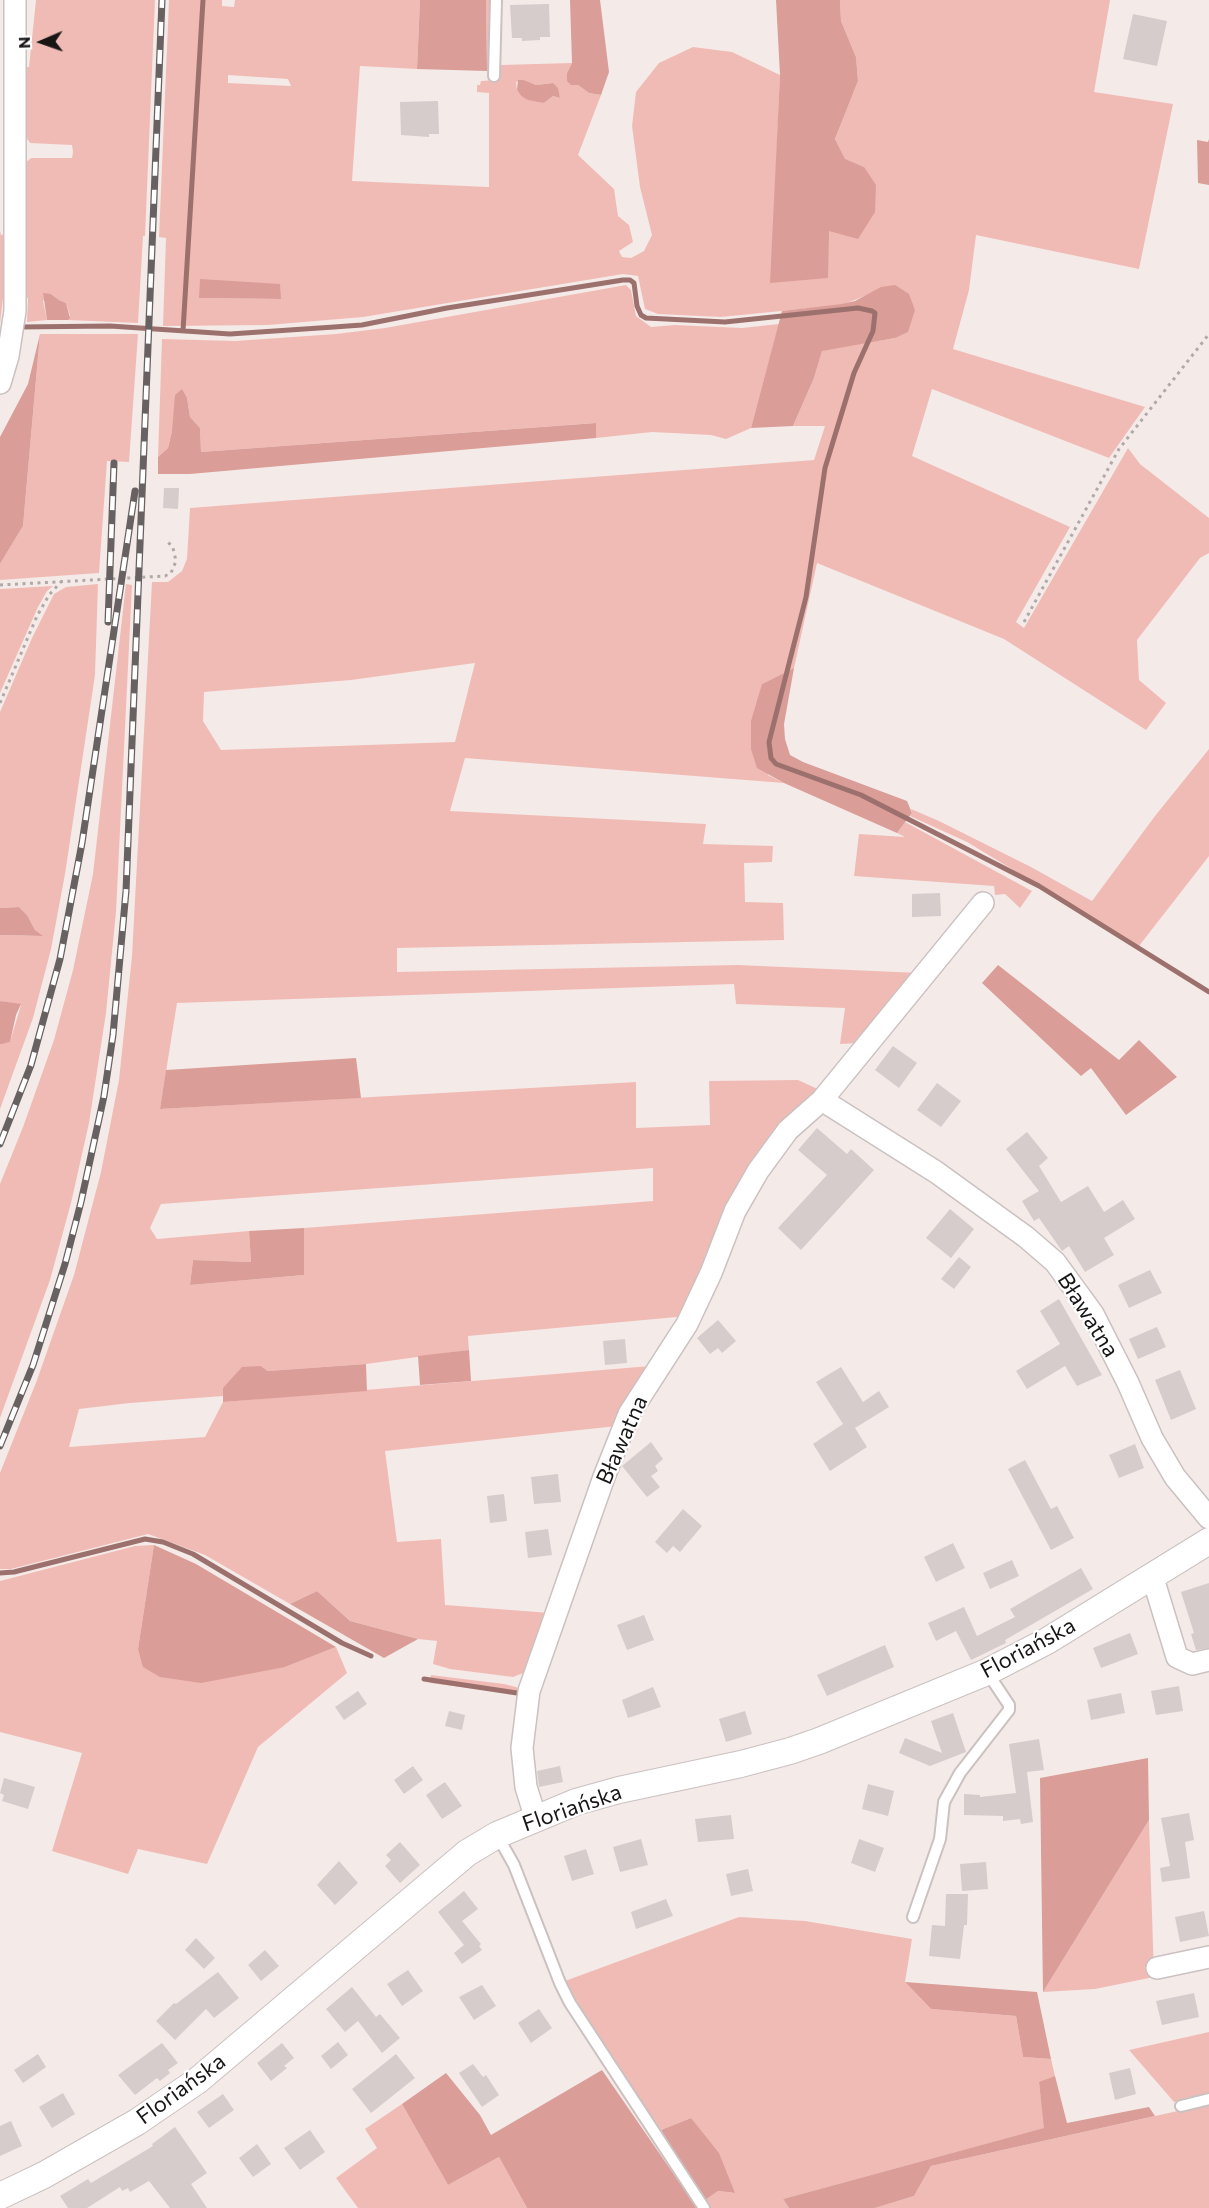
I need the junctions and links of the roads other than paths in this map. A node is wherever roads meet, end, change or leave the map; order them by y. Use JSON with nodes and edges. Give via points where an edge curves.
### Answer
{"nodes":[{"id":1,"x":15,"y":0,"type":"edge"},
{"id":2,"x":496,"y":0,"type":"edge"},
{"id":3,"x":494,"y":76,"type":"dead end"},
{"id":4,"x":0,"y":383,"type":"edge"},
{"id":5,"x":983,"y":903,"type":"dead end"},
{"id":6,"x":822,"y":1100,"type":"junction"},
{"id":7,"x":1209,"y":1518,"type":"edge"},
{"id":8,"x":1209,"y":1541,"type":"edge"},
{"id":9,"x":1152,"y":1575,"type":"junction"},
{"id":10,"x":1209,"y":1660,"type":"edge"},
{"id":11,"x":987,"y":1672,"type":"junction"},
{"id":12,"x":536,"y":1819,"type":"junction"},
{"id":13,"x":497,"y":1835,"type":"junction"},
{"id":14,"x":914,"y":1917,"type":"dead end"},
{"id":15,"x":1209,"y":1957,"type":"edge"},
{"id":16,"x":1157,"y":1968,"type":"dead end"},
{"id":17,"x":1209,"y":2099,"type":"edge"},
{"id":18,"x":1181,"y":2106,"type":"dead end"},
{"id":19,"x":0,"y":2196,"type":"edge"},
{"id":20,"x":704,"y":2208,"type":"edge"}],
"edges":[{"from":1,"to":4,"type":"street","via":[[15,297],[9,356]]},
{"from":2,"to":3,"type":"lane"},
{"from":5,"to":6,"type":"street","name":"Bławatna"},
{"from":6,"to":7,"type":"street","name":"Bławatna","via":[[936,1172],[1055,1262],[1093,1314],[1175,1478]]},
{"from":6,"to":12,"type":"street","name":"Bławatna","via":[[788,1130],[758,1171],[735,1211],[687,1324],[624,1425],[529,1691],[522,1748],[526,1787]]},
{"from":8,"to":9,"type":"street","name":"Floriańska"},
{"from":9,"to":10,"type":"street","via":[[1177,1657],[1192,1664]]},
{"from":9,"to":11,"type":"street","name":"Floriańska","via":[[1047,1641]]},
{"from":11,"to":12,"type":"street","name":"Floriańska","via":[[790,1751],[619,1790]]},
{"from":11,"to":14,"type":"lane","via":[[1009,1710],[960,1773],[944,1802],[940,1839]]},
{"from":12,"to":13,"type":"street","name":"Floriańska"},
{"from":13,"to":19,"type":"street","name":"Floriańska","via":[[459,1860],[197,2081],[137,2122]]},
{"from":13,"to":20,"type":"lane","via":[[514,1865],[570,2003]]},
{"from":15,"to":16,"type":"street"},
{"from":17,"to":18,"type":"lane"}]}
